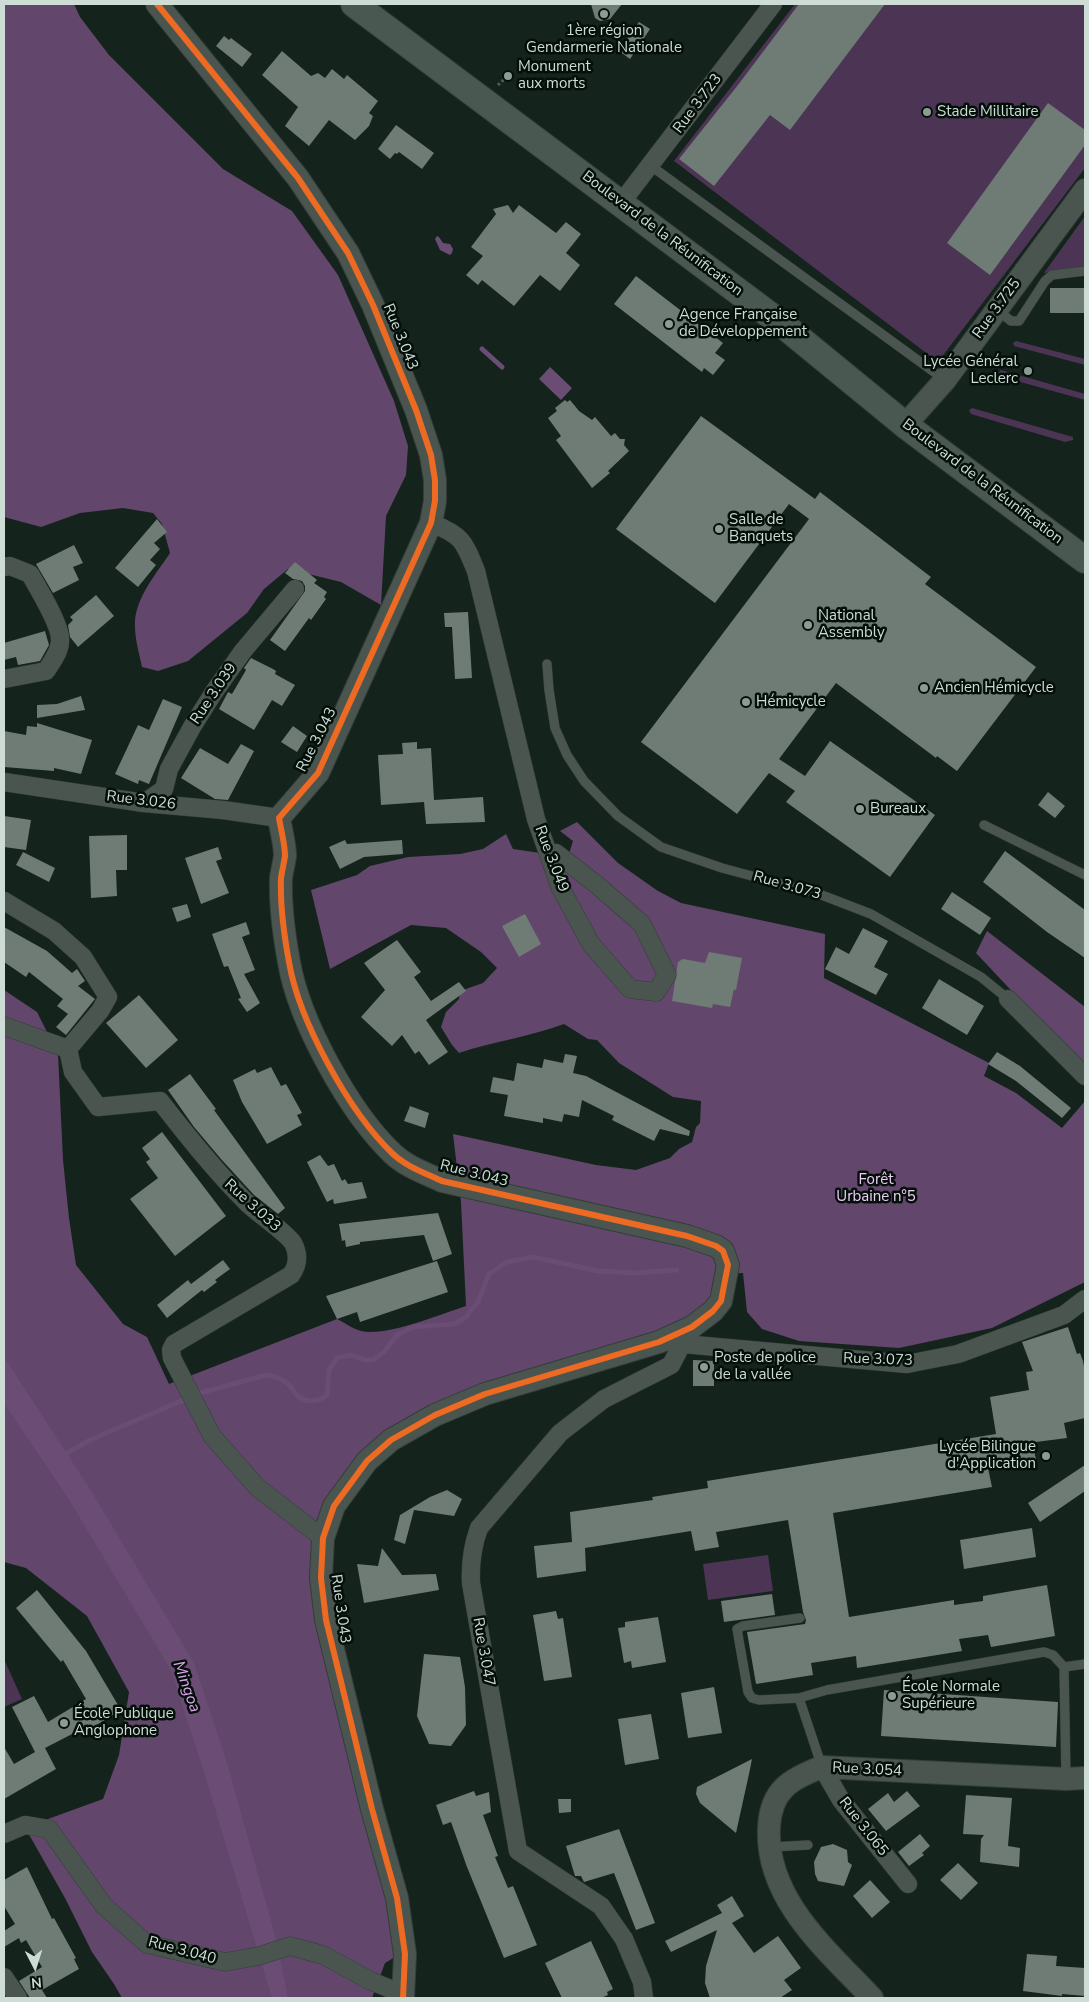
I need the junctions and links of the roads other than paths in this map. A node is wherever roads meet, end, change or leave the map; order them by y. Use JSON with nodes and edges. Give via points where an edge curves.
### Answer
{"nodes":[{"id":1,"x":157,"y":4,"type":"edge"},
{"id":2,"x":354,"y":4,"type":"edge"},
{"id":3,"x":765,"y":7,"type":"edge"},
{"id":4,"x":651,"y":166,"type":"junction"},
{"id":5,"x":1085,"y":190,"type":"edge"},
{"id":6,"x":621,"y":204,"type":"junction"},
{"id":7,"x":1085,"y":271,"type":"edge"},
{"id":8,"x":996,"y":309,"type":"junction"},
{"id":9,"x":945,"y":380,"type":"junction"},
{"id":10,"x":905,"y":425,"type":"junction"},
{"id":11,"x":432,"y":523,"type":"junction"},
{"id":12,"x":1085,"y":560,"type":"edge"},
{"id":13,"x":4,"y":566,"type":"edge"},
{"id":14,"x":295,"y":589,"type":"dead end"},
{"id":15,"x":547,"y":664,"type":"dead end"},
{"id":16,"x":4,"y":679,"type":"edge"},
{"id":17,"x":4,"y":782,"type":"edge"},
{"id":18,"x":144,"y":803,"type":"junction"},
{"id":19,"x":279,"y":818,"type":"junction"},
{"id":20,"x":984,"y":825,"type":"dead end"},
{"id":21,"x":556,"y":853,"type":"dead end"},
{"id":22,"x":1085,"y":875,"type":"edge"},
{"id":23,"x":4,"y":901,"type":"edge"},
{"id":24,"x":1008,"y":999,"type":"joint"},
{"id":25,"x":4,"y":1026,"type":"edge"},
{"id":26,"x":68,"y":1049,"type":"junction"},
{"id":27,"x":1085,"y":1076,"type":"edge"},
{"id":28,"x":1085,"y":1299,"type":"edge"},
{"id":29,"x":659,"y":1342,"type":"junction"},
{"id":30,"x":682,"y":1344,"type":"junction"},
{"id":31,"x":323,"y":1538,"type":"junction"},
{"id":32,"x":800,"y":1618,"type":"dead end"},
{"id":33,"x":1085,"y":1664,"type":"edge"},
{"id":34,"x":1064,"y":1667,"type":"junction"},
{"id":35,"x":799,"y":1698,"type":"junction"},
{"id":36,"x":822,"y":1767,"type":"junction"},
{"id":37,"x":1076,"y":1779,"type":"edge"},
{"id":38,"x":4,"y":1834,"type":"edge"},
{"id":39,"x":808,"y":1844,"type":"dead end"},
{"id":40,"x":768,"y":1847,"type":"junction"},
{"id":41,"x":908,"y":1884,"type":"dead end"},
{"id":42,"x":4,"y":1977,"type":"edge"},
{"id":43,"x":403,"y":1996,"type":"edge"},
{"id":44,"x":18,"y":1998,"type":"edge"},
{"id":45,"x":644,"y":1998,"type":"edge"},
{"id":46,"x":872,"y":1998,"type":"edge"}],
"edges":[{"from":1,"to":11,"type":"street","name":"Rue 3.043","via":[[298,178],[348,253],[388,340],[431,455],[436,501]]},
{"from":2,"to":6,"type":"main road","name":"Boulevard de la Réunification"},
{"from":3,"to":4,"type":"street","name":"Rue 3.723"},
{"from":4,"to":6,"type":"street","name":"Rue 3.723"},
{"from":4,"to":9,"type":"lane"},
{"from":5,"to":8,"type":"street","name":"Rue 3.725"},
{"from":6,"to":10,"type":"main road","name":"Boulevard de la Réunification","via":[[783,325]]},
{"from":7,"to":8,"type":"lane","via":[[1052,275],[1019,320],[1011,321]]},
{"from":8,"to":9,"type":"street","name":"Rue 3.725"},
{"from":9,"to":10,"type":"street","name":"Rue 3.725"},
{"from":10,"to":12,"type":"main road","name":"Boulevard de la Réunification"},
{"from":11,"to":19,"type":"street","name":"Rue 3.043","via":[[318,773]]},
{"from":11,"to":21,"type":"street","name":"Rue 3.049","via":[[453,532],[466,546],[476,571],[536,819],[560,888],[591,944],[630,989],[656,992],[667,974],[642,924]]},
{"from":13,"to":16,"type":"street","via":[[30,574],[52,615],[60,639],[55,659],[46,671]]},
{"from":14,"to":18,"type":"street","name":"Rue 3.039","via":[[243,651],[214,692],[169,770],[164,789]]},
{"from":15,"to":24,"type":"lane","name":"Rue 3.073","via":[[555,728],[567,756],[584,781],[618,816],[661,847],[722,868],[819,894],[872,914],[981,977]]},
{"from":17,"to":18,"type":"street","name":"Rue 3.026"},
{"from":18,"to":19,"type":"street","name":"Rue 3.026"},
{"from":19,"to":29,"type":"street","name":"Rue 3.043","via":[[285,855],[281,879],[282,910],[296,996],[346,1093],[371,1129],[393,1154],[412,1168],[442,1181],[687,1236],[723,1251],[728,1265],[722,1301],[692,1327]]},
{"from":20,"to":22,"type":"lane"},
{"from":23,"to":26,"type":"street","via":[[54,932],[82,957],[108,996],[100,1011]]},
{"from":24,"to":27,"type":"street","name":"Rue 3.073"},
{"from":25,"to":26,"type":"street"},
{"from":26,"to":31,"type":"street","name":"Rue 3.033","via":[[73,1072],[98,1107],[160,1102],[218,1174],[256,1212],[292,1241],[298,1260],[291,1275],[174,1344],[171,1350],[172,1358],[212,1436],[258,1488]]},
{"from":28,"to":30,"type":"street","name":"Rue 3.073","via":[[1064,1315],[1020,1332],[958,1354],[907,1364]]},
{"from":29,"to":30,"type":"street","name":"Rue 3.073"},
{"from":29,"to":31,"type":"street","name":"Rue 3.043","via":[[485,1394],[435,1415],[391,1440],[367,1461],[334,1506]]},
{"from":30,"to":45,"type":"street","name":"Rue 3.047","via":[[671,1365],[604,1399],[560,1433],[479,1528],[470,1564],[518,1851],[601,1906],[624,1939],[642,1982]]},
{"from":31,"to":43,"type":"street","name":"Rue 3.043","via":[[321,1578],[326,1620],[397,1898],[405,1954]]},
{"from":32,"to":35,"type":"lane","via":[[737,1629],[748,1692],[752,1698]]},
{"from":33,"to":34,"type":"lane"},
{"from":34,"to":35,"type":"lane","via":[[1053,1655],[1034,1652]]},
{"from":34,"to":37,"type":"lane"},
{"from":35,"to":36,"type":"lane"},
{"from":36,"to":37,"type":"street","name":"Rue 3.054"},
{"from":36,"to":40,"type":"street","name":"Rue 3.054","via":[[798,1776],[782,1788],[769,1814]]},
{"from":36,"to":41,"type":"street","name":"Rue 3.065","via":[[841,1800]]},
{"from":38,"to":43,"type":"street","name":"Rue 3.040","via":[[25,1825],[49,1829],[104,1906],[147,1944],[226,1962],[290,1946],[323,1955]]},
{"from":39,"to":40,"type":"lane"},
{"from":40,"to":46,"type":"street","name":"Rue 3.054","via":[[779,1886],[806,1928]]},
{"from":42,"to":44,"type":"street"}]}
